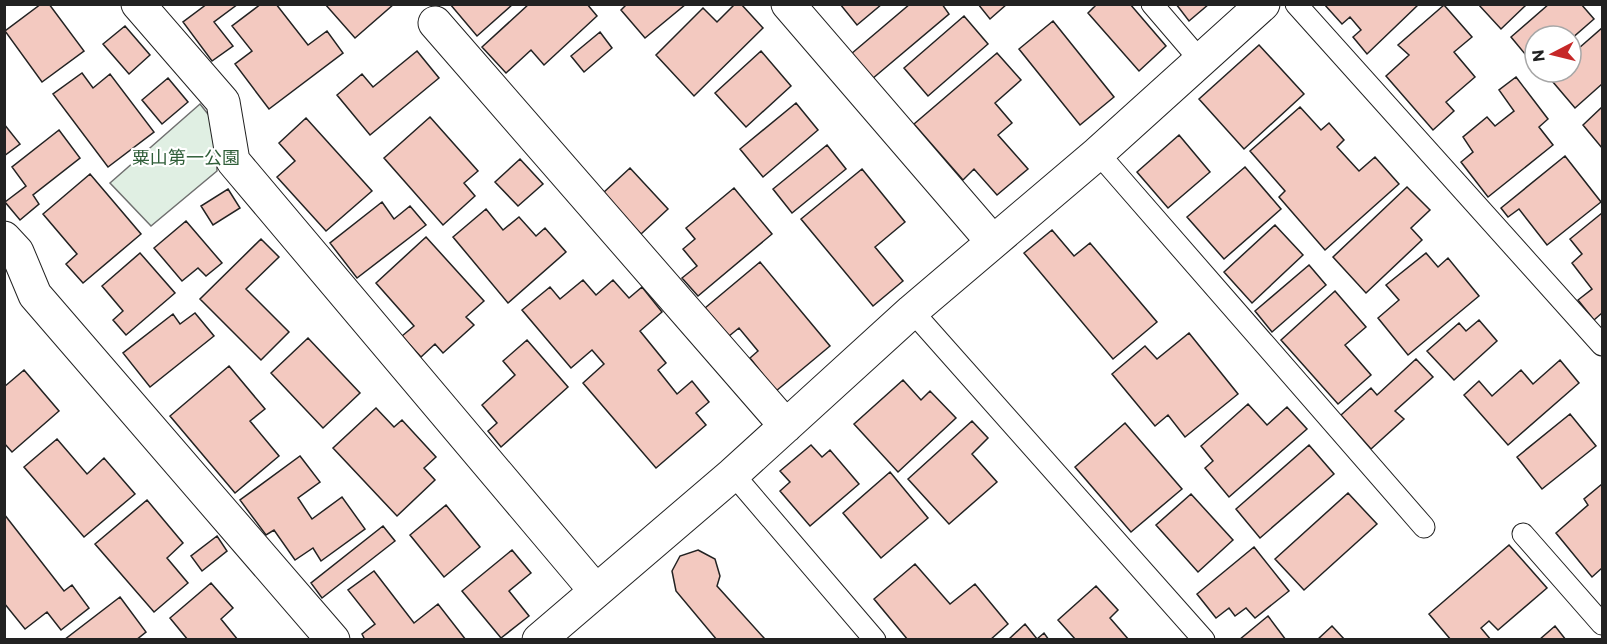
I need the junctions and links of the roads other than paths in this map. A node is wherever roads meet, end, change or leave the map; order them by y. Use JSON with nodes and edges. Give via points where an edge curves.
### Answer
{"nodes":[{"id":1,"x":138,"y":4,"type":"edge"},
{"id":2,"x":788,"y":4,"type":"edge"},
{"id":3,"x":1152,"y":4,"type":"edge"},
{"id":4,"x":1263,"y":4,"type":"edge"},
{"id":5,"x":1296,"y":4,"type":"edge"},
{"id":6,"x":435,"y":24,"type":"dead end"},
{"id":7,"x":1200,"y":60,"type":"junction"},
{"id":8,"x":1098,"y":153,"type":"junction"},
{"id":9,"x":4,"y":238,"type":"edge"},
{"id":10,"x":993,"y":242,"type":"junction"},
{"id":11,"x":912,"y":311,"type":"junction"},
{"id":12,"x":1602,"y":345,"type":"edge"},
{"id":13,"x":786,"y":426,"type":"junction"},
{"id":14,"x":733,"y":474,"type":"junction"},
{"id":15,"x":1424,"y":526,"type":"dead end"},
{"id":16,"x":1523,"y":534,"type":"dead end"},
{"id":17,"x":595,"y":590,"type":"junction"},
{"id":18,"x":1602,"y":624,"type":"edge"},
{"id":19,"x":551,"y":636,"type":"edge"},
{"id":20,"x":333,"y":639,"type":"edge"},
{"id":21,"x":876,"y":639,"type":"edge"},
{"id":22,"x":1204,"y":639,"type":"edge"}],
"edges":[{"from":1,"to":17,"type":"street","via":[[224,102],[233,161]]},
{"from":2,"to":10,"type":"street"},
{"from":3,"to":7,"type":"lane"},
{"from":4,"to":7,"type":"street"},
{"from":5,"to":12,"type":"lane"},
{"from":6,"to":13,"type":"street"},
{"from":7,"to":8,"type":"street"},
{"from":8,"to":10,"type":"street"},
{"from":8,"to":15,"type":"lane"},
{"from":9,"to":20,"type":"street","via":[[17,252],[35,295]]},
{"from":10,"to":11,"type":"street"},
{"from":11,"to":13,"type":"street"},
{"from":11,"to":22,"type":"lane"},
{"from":13,"to":14,"type":"street"},
{"from":14,"to":17,"type":"street"},
{"from":14,"to":21,"type":"lane"},
{"from":16,"to":18,"type":"lane"},
{"from":17,"to":19,"type":"street"}]}
